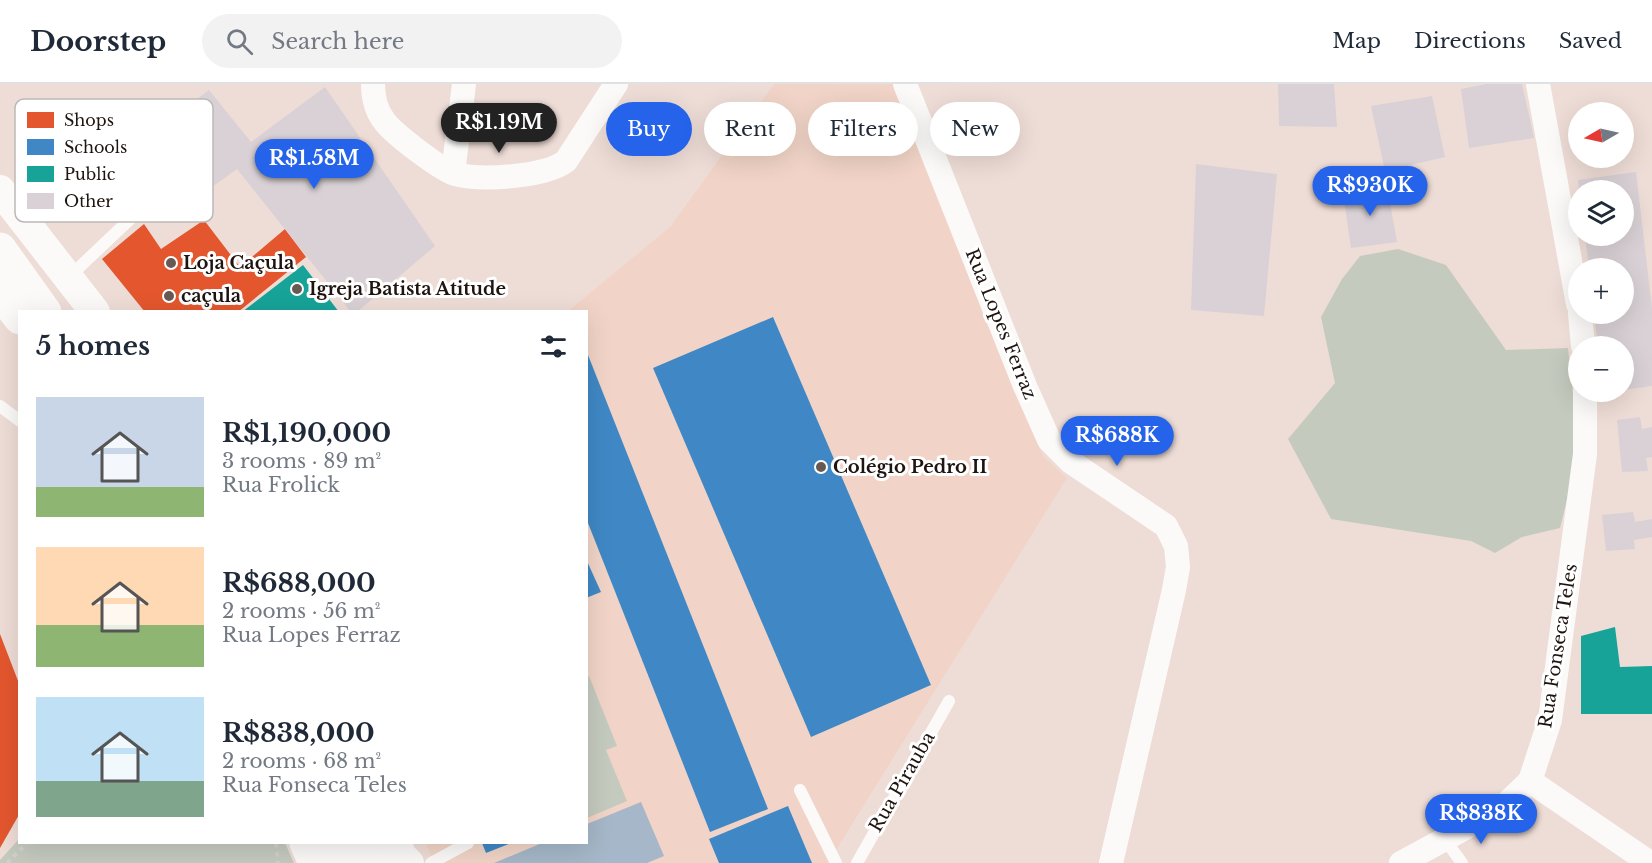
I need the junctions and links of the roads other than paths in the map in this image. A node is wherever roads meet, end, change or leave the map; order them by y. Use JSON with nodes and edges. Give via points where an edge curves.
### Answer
{"nodes":[{"id":1,"x":373,"y":84,"type":"edge"},
{"id":2,"x":464,"y":84,"type":"edge"},
{"id":3,"x":616,"y":84,"type":"edge"},
{"id":4,"x":905,"y":84,"type":"edge"},
{"id":5,"x":1538,"y":84,"type":"edge"},
{"id":6,"x":453,"y":173,"type":"junction"},
{"id":7,"x":0,"y":190,"type":"edge"},
{"id":8,"x":15,"y":209,"type":"edge"},
{"id":9,"x":25,"y":222,"type":"edge"},
{"id":10,"x":127,"y":222,"type":"edge"},
{"id":11,"x":0,"y":249,"type":"edge"},
{"id":12,"x":1570,"y":258,"type":"edge"},
{"id":13,"x":69,"y":278,"type":"junction"},
{"id":14,"x":0,"y":292,"type":"edge"},
{"id":15,"x":44,"y":310,"type":"edge"},
{"id":16,"x":93,"y":310,"type":"edge"},
{"id":17,"x":18,"y":315,"type":"edge"},
{"id":18,"x":1585,"y":402,"type":"edge"},
{"id":19,"x":0,"y":406,"type":"edge"},
{"id":20,"x":18,"y":420,"type":"edge"},
{"id":21,"x":949,"y":701,"type":"dead end"},
{"id":22,"x":1530,"y":781,"type":"junction"},
{"id":23,"x":800,"y":790,"type":"dead end"},
{"id":24,"x":1446,"y":841,"type":"junction"},
{"id":25,"x":306,"y":844,"type":"edge"},
{"id":26,"x":334,"y":844,"type":"edge"},
{"id":27,"x":365,"y":844,"type":"edge"},
{"id":28,"x":396,"y":844,"type":"edge"},
{"id":29,"x":466,"y":844,"type":"edge"},
{"id":30,"x":1649,"y":860,"type":"edge"},
{"id":31,"x":315,"y":863,"type":"edge"},
{"id":32,"x":342,"y":863,"type":"edge"},
{"id":33,"x":374,"y":863,"type":"edge"},
{"id":34,"x":409,"y":863,"type":"edge"},
{"id":35,"x":432,"y":863,"type":"edge"},
{"id":36,"x":836,"y":863,"type":"edge"},
{"id":37,"x":856,"y":863,"type":"edge"},
{"id":38,"x":1111,"y":863,"type":"edge"},
{"id":39,"x":1401,"y":863,"type":"edge"},
{"id":40,"x":1462,"y":863,"type":"edge"}],
"edges":[{"from":1,"to":6,"type":"street","via":[[377,109],[386,124]]},
{"from":2,"to":6,"type":"street"},
{"from":3,"to":6,"type":"street","via":[[566,161],[557,168],[485,177]]},
{"from":4,"to":38,"type":"street","name":"Rua Lopes Ferraz","via":[[1049,440],[1071,462],[1166,526],[1176,546],[1174,590]]},
{"from":5,"to":12,"type":"street"},
{"from":7,"to":8,"type":"street"},
{"from":9,"to":13,"type":"street"},
{"from":10,"to":13,"type":"lane"},
{"from":11,"to":15,"type":"main road"},
{"from":13,"to":16,"type":"street"},
{"from":14,"to":17,"type":"main road"},
{"from":18,"to":22,"type":"street","name":"Rua Fonseca Teles","via":[[1585,454],[1550,720]]},
{"from":19,"to":20,"type":"lane"},
{"from":21,"to":37,"type":"lane","name":"Rua Pirauba"},
{"from":22,"to":24,"type":"street","name":"Rua Fonseca Teles","via":[[1502,808]]},
{"from":22,"to":30,"type":"street"},
{"from":23,"to":36,"type":"lane"},
{"from":24,"to":39,"type":"street","name":"Rua Fonseca Teles"},
{"from":24,"to":40,"type":"lane"},
{"from":25,"to":31,"type":"main road"},
{"from":26,"to":32,"type":"main road"},
{"from":27,"to":33,"type":"street"},
{"from":28,"to":34,"type":"street"},
{"from":29,"to":35,"type":"lane"}]}
